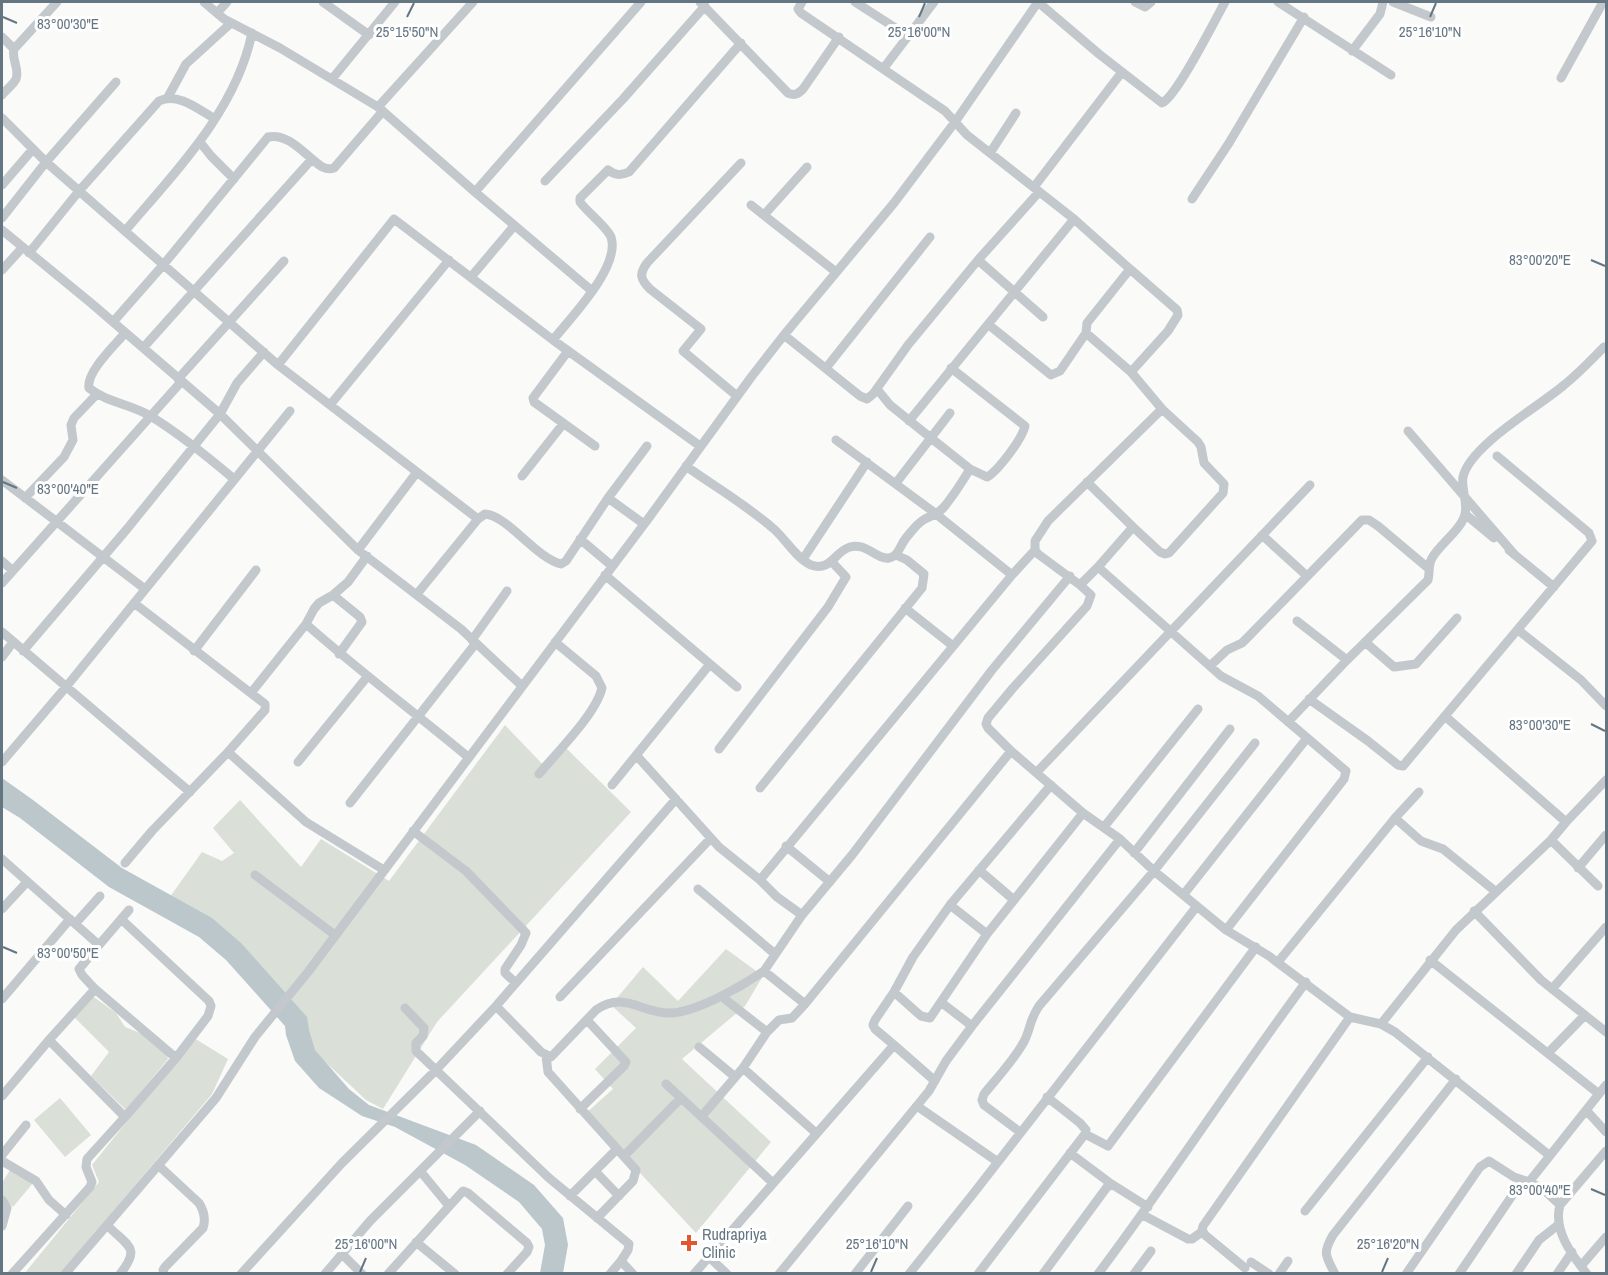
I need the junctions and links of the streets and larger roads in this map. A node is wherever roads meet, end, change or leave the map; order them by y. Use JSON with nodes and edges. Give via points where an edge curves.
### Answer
{"nodes":[{"id":1,"x":57,"y":2,"type":"edge"},
{"id":2,"x":204,"y":2,"type":"edge"},
{"id":3,"x":227,"y":2,"type":"edge"},
{"id":4,"x":323,"y":2,"type":"edge"},
{"id":5,"x":396,"y":2,"type":"edge"},
{"id":6,"x":473,"y":2,"type":"edge"},
{"id":7,"x":641,"y":2,"type":"edge"},
{"id":8,"x":802,"y":2,"type":"edge"},
{"id":9,"x":855,"y":2,"type":"edge"},
{"id":10,"x":934,"y":2,"type":"edge"},
{"id":11,"x":1038,"y":2,"type":"edge"},
{"id":12,"x":1135,"y":2,"type":"edge"},
{"id":13,"x":1151,"y":2,"type":"edge"},
{"id":14,"x":1225,"y":2,"type":"edge"},
{"id":15,"x":1278,"y":2,"type":"edge"},
{"id":16,"x":1383,"y":2,"type":"edge"},
{"id":17,"x":1393,"y":2,"type":"edge"},
{"id":18,"x":1603,"y":2,"type":"edge"},
{"id":19,"x":702,"y":4,"type":"edge"},
{"id":20,"x":217,"y":13,"type":"junction"},
{"id":21,"x":1304,"y":17,"type":"junction"},
{"id":22,"x":1431,"y":17,"type":"dead end"},
{"id":23,"x":231,"y":22,"type":"junction"},
{"id":24,"x":252,"y":33,"type":"junction"},
{"id":25,"x":369,"y":35,"type":"junction"},
{"id":26,"x":908,"y":36,"type":"junction"},
{"id":27,"x":2,"y":37,"type":"edge"},
{"id":28,"x":838,"y":37,"type":"junction"},
{"id":29,"x":741,"y":43,"type":"junction"},
{"id":30,"x":14,"y":49,"type":"junction"},
{"id":31,"x":1352,"y":51,"type":"junction"},
{"id":32,"x":883,"y":69,"type":"junction"},
{"id":33,"x":1122,"y":72,"type":"junction"},
{"id":34,"x":1390,"y":75,"type":"dead end"},
{"id":35,"x":1561,"y":78,"type":"dead end"},
{"id":36,"x":332,"y":79,"type":"junction"},
{"id":37,"x":116,"y":82,"type":"dead end"},
{"id":38,"x":2,"y":95,"type":"edge"},
{"id":39,"x":168,"y":97,"type":"junction"},
{"id":40,"x":380,"y":109,"type":"junction"},
{"id":41,"x":1016,"y":113,"type":"dead end"},
{"id":42,"x":2,"y":118,"type":"edge"},
{"id":43,"x":215,"y":119,"type":"junction"},
{"id":44,"x":955,"y":122,"type":"junction"},
{"id":45,"x":200,"y":142,"type":"junction"},
{"id":46,"x":33,"y":149,"type":"junction"},
{"id":47,"x":990,"y":153,"type":"junction"},
{"id":48,"x":312,"y":159,"type":"junction"},
{"id":49,"x":46,"y":162,"type":"junction"},
{"id":50,"x":741,"y":163,"type":"dead end"},
{"id":51,"x":807,"y":167,"type":"dead end"},
{"id":52,"x":234,"y":179,"type":"junction"},
{"id":53,"x":545,"y":181,"type":"dead end"},
{"id":54,"x":2,"y":186,"type":"edge"},
{"id":55,"x":1037,"y":189,"type":"junction"},
{"id":56,"x":79,"y":191,"type":"junction"},
{"id":57,"x":475,"y":192,"type":"junction"},
{"id":58,"x":1192,"y":199,"type":"dead end"},
{"id":59,"x":751,"y":205,"type":"dead end"},
{"id":60,"x":764,"y":215,"type":"junction"},
{"id":61,"x":2,"y":218,"type":"edge"},
{"id":62,"x":1074,"y":219,"type":"junction"},
{"id":63,"x":514,"y":226,"type":"junction"},
{"id":64,"x":2,"y":230,"type":"edge"},
{"id":65,"x":125,"y":231,"type":"junction"},
{"id":66,"x":930,"y":237,"type":"dead end"},
{"id":67,"x":26,"y":251,"type":"junction"},
{"id":68,"x":449,"y":260,"type":"junction"},
{"id":69,"x":978,"y":260,"type":"junction"},
{"id":70,"x":284,"y":261,"type":"dead end"},
{"id":71,"x":164,"y":264,"type":"junction"},
{"id":72,"x":1130,"y":269,"type":"junction"},
{"id":73,"x":2,"y":270,"type":"edge"},
{"id":74,"x":836,"y":272,"type":"junction"},
{"id":75,"x":471,"y":277,"type":"junction"},
{"id":76,"x":194,"y":291,"type":"junction"},
{"id":77,"x":592,"y":291,"type":"junction"},
{"id":78,"x":1015,"y":293,"type":"junction"},
{"id":79,"x":1043,"y":317,"type":"dead end"},
{"id":80,"x":113,"y":322,"type":"junction"},
{"id":81,"x":229,"y":322,"type":"junction"},
{"id":82,"x":989,"y":325,"type":"junction"},
{"id":83,"x":125,"y":333,"type":"junction"},
{"id":84,"x":1086,"y":333,"type":"junction"},
{"id":85,"x":784,"y":335,"type":"junction"},
{"id":86,"x":553,"y":340,"type":"junction"},
{"id":87,"x":1604,"y":347,"type":"dead end"},
{"id":88,"x":143,"y":348,"type":"junction"},
{"id":89,"x":568,"y":351,"type":"junction"},
{"id":90,"x":264,"y":352,"type":"junction"},
{"id":91,"x":278,"y":365,"type":"junction"},
{"id":92,"x":826,"y":368,"type":"junction"},
{"id":93,"x":951,"y":368,"type":"junction"},
{"id":94,"x":1131,"y":372,"type":"junction"},
{"id":95,"x":180,"y":381,"type":"junction"},
{"id":96,"x":876,"y":389,"type":"junction"},
{"id":97,"x":97,"y":394,"type":"junction"},
{"id":98,"x":738,"y":396,"type":"junction"},
{"id":99,"x":330,"y":405,"type":"junction"},
{"id":100,"x":1162,"y":409,"type":"junction"},
{"id":101,"x":290,"y":411,"type":"dead end"},
{"id":102,"x":951,"y":413,"type":"dead end"},
{"id":103,"x":220,"y":414,"type":"junction"},
{"id":104,"x":151,"y":416,"type":"junction"},
{"id":105,"x":909,"y":421,"type":"junction"},
{"id":106,"x":563,"y":424,"type":"junction"},
{"id":107,"x":1408,"y":431,"type":"dead end"},
{"id":108,"x":931,"y":438,"type":"junction"},
{"id":109,"x":836,"y":440,"type":"dead end"},
{"id":110,"x":194,"y":446,"type":"junction"},
{"id":111,"x":595,"y":446,"type":"dead end"},
{"id":112,"x":646,"y":446,"type":"dead end"},
{"id":113,"x":700,"y":446,"type":"junction"},
{"id":114,"x":256,"y":452,"type":"junction"},
{"id":115,"x":1497,"y":456,"type":"dead end"},
{"id":116,"x":867,"y":462,"type":"junction"},
{"id":117,"x":686,"y":466,"type":"junction"},
{"id":118,"x":970,"y":469,"type":"junction"},
{"id":119,"x":417,"y":472,"type":"junction"},
{"id":120,"x":522,"y":476,"type":"dead end"},
{"id":121,"x":234,"y":479,"type":"junction"},
{"id":122,"x":2,"y":480,"type":"edge"},
{"id":123,"x":1087,"y":482,"type":"junction"},
{"id":124,"x":896,"y":483,"type":"junction"},
{"id":125,"x":1310,"y":485,"type":"dead end"},
{"id":126,"x":1464,"y":496,"type":"junction"},
{"id":127,"x":25,"y":498,"type":"junction"},
{"id":128,"x":608,"y":498,"type":"junction"},
{"id":129,"x":937,"y":514,"type":"junction"},
{"id":130,"x":1465,"y":514,"type":"junction"},
{"id":131,"x":478,"y":519,"type":"junction"},
{"id":132,"x":58,"y":523,"type":"junction"},
{"id":133,"x":644,"y":524,"type":"junction"},
{"id":134,"x":1133,"y":527,"type":"junction"},
{"id":135,"x":1262,"y":535,"type":"junction"},
{"id":136,"x":580,"y":539,"type":"junction"},
{"id":137,"x":358,"y":550,"type":"junction"},
{"id":138,"x":1035,"y":550,"type":"junction"},
{"id":139,"x":1514,"y":554,"type":"junction"},
{"id":140,"x":896,"y":555,"type":"junction"},
{"id":141,"x":367,"y":556,"type":"junction"},
{"id":142,"x":103,"y":557,"type":"junction"},
{"id":143,"x":802,"y":559,"type":"junction"},
{"id":144,"x":2,"y":561,"type":"edge"},
{"id":145,"x":832,"y":562,"type":"junction"},
{"id":146,"x":612,"y":566,"type":"junction"},
{"id":147,"x":1098,"y":567,"type":"junction"},
{"id":148,"x":1428,"y":568,"type":"junction"},
{"id":149,"x":256,"y":570,"type":"dead end"},
{"id":150,"x":13,"y":571,"type":"junction"},
{"id":151,"x":605,"y":575,"type":"junction"},
{"id":152,"x":1012,"y":575,"type":"junction"},
{"id":153,"x":1070,"y":576,"type":"junction"},
{"id":154,"x":1307,"y":576,"type":"junction"},
{"id":155,"x":2,"y":583,"type":"edge"},
{"id":156,"x":1080,"y":585,"type":"junction"},
{"id":157,"x":1554,"y":587,"type":"junction"},
{"id":158,"x":146,"y":589,"type":"junction"},
{"id":159,"x":507,"y":591,"type":"dead end"},
{"id":160,"x":417,"y":594,"type":"junction"},
{"id":161,"x":333,"y":595,"type":"junction"},
{"id":162,"x":134,"y":603,"type":"junction"},
{"id":163,"x":905,"y":608,"type":"junction"},
{"id":164,"x":1457,"y":618,"type":"dead end"},
{"id":165,"x":1297,"y":621,"type":"dead end"},
{"id":166,"x":306,"y":624,"type":"junction"},
{"id":167,"x":1518,"y":630,"type":"junction"},
{"id":168,"x":2,"y":632,"type":"edge"},
{"id":169,"x":1171,"y":632,"type":"junction"},
{"id":170,"x":474,"y":641,"type":"junction"},
{"id":171,"x":13,"y":642,"type":"junction"},
{"id":172,"x":555,"y":642,"type":"junction"},
{"id":173,"x":1365,"y":642,"type":"junction"},
{"id":174,"x":953,"y":646,"type":"junction"},
{"id":175,"x":23,"y":651,"type":"junction"},
{"id":176,"x":194,"y":651,"type":"junction"},
{"id":177,"x":339,"y":654,"type":"junction"},
{"id":178,"x":2,"y":657,"type":"edge"},
{"id":179,"x":1347,"y":660,"type":"junction"},
{"id":180,"x":710,"y":664,"type":"junction"},
{"id":181,"x":1210,"y":666,"type":"junction"},
{"id":182,"x":367,"y":676,"type":"junction"},
{"id":183,"x":522,"y":686,"type":"junction"},
{"id":184,"x":66,"y":687,"type":"junction"},
{"id":185,"x":736,"y":687,"type":"dead end"},
{"id":186,"x":251,"y":693,"type":"junction"},
{"id":187,"x":1309,"y":699,"type":"junction"},
{"id":188,"x":1606,"y":706,"type":"edge"},
{"id":189,"x":1198,"y":710,"type":"dead end"},
{"id":190,"x":419,"y":716,"type":"junction"},
{"id":191,"x":1446,"y":717,"type":"junction"},
{"id":192,"x":1288,"y":722,"type":"junction"},
{"id":193,"x":1230,"y":729,"type":"dead end"},
{"id":194,"x":1306,"y":738,"type":"junction"},
{"id":195,"x":1255,"y":743,"type":"dead end"},
{"id":196,"x":719,"y":749,"type":"dead end"},
{"id":197,"x":1011,"y":751,"type":"junction"},
{"id":198,"x":228,"y":753,"type":"junction"},
{"id":199,"x":637,"y":756,"type":"junction"},
{"id":200,"x":468,"y":757,"type":"junction"},
{"id":201,"x":2,"y":762,"type":"edge"},
{"id":202,"x":298,"y":762,"type":"dead end"},
{"id":203,"x":1037,"y":772,"type":"junction"},
{"id":204,"x":539,"y":774,"type":"dead end"},
{"id":205,"x":1606,"y":780,"type":"edge"},
{"id":206,"x":612,"y":785,"type":"dead end"},
{"id":207,"x":1051,"y":785,"type":"junction"},
{"id":208,"x":760,"y":788,"type":"dead end"},
{"id":209,"x":190,"y":792,"type":"junction"},
{"id":210,"x":1419,"y":792,"type":"dead end"},
{"id":211,"x":676,"y":799,"type":"junction"},
{"id":212,"x":350,"y":803,"type":"dead end"},
{"id":213,"x":1083,"y":813,"type":"junction"},
{"id":214,"x":1395,"y":818,"type":"junction"},
{"id":215,"x":1566,"y":822,"type":"junction"},
{"id":216,"x":1104,"y":827,"type":"junction"},
{"id":217,"x":413,"y":831,"type":"junction"},
{"id":218,"x":1606,"y":835,"type":"edge"},
{"id":219,"x":711,"y":838,"type":"junction"},
{"id":220,"x":1120,"y":839,"type":"junction"},
{"id":221,"x":1551,"y":840,"type":"junction"},
{"id":222,"x":786,"y":846,"type":"junction"},
{"id":223,"x":1134,"y":853,"type":"junction"},
{"id":224,"x":2,"y":860,"type":"edge"},
{"id":225,"x":125,"y":863,"type":"dead end"},
{"id":226,"x":1578,"y":868,"type":"junction"},
{"id":227,"x":384,"y":870,"type":"junction"},
{"id":228,"x":980,"y":870,"type":"junction"},
{"id":229,"x":1154,"y":871,"type":"junction"},
{"id":230,"x":255,"y":875,"type":"dead end"},
{"id":231,"x":760,"y":880,"type":"junction"},
{"id":232,"x":27,"y":882,"type":"junction"},
{"id":233,"x":830,"y":882,"type":"junction"},
{"id":234,"x":1598,"y":885,"type":"dead end"},
{"id":235,"x":698,"y":889,"type":"dead end"},
{"id":236,"x":1495,"y":891,"type":"junction"},
{"id":237,"x":1184,"y":894,"type":"junction"},
{"id":238,"x":100,"y":896,"type":"dead end"},
{"id":239,"x":1014,"y":900,"type":"junction"},
{"id":240,"x":950,"y":904,"type":"junction"},
{"id":241,"x":1197,"y":906,"type":"junction"},
{"id":242,"x":2,"y":909,"type":"edge"},
{"id":243,"x":129,"y":910,"type":"dead end"},
{"id":244,"x":1474,"y":911,"type":"junction"},
{"id":245,"x":802,"y":915,"type":"junction"},
{"id":246,"x":121,"y":919,"type":"junction"},
{"id":247,"x":72,"y":921,"type":"junction"},
{"id":248,"x":1606,"y":927,"type":"edge"},
{"id":249,"x":1226,"y":930,"type":"junction"},
{"id":250,"x":987,"y":934,"type":"junction"},
{"id":251,"x":335,"y":935,"type":"junction"},
{"id":252,"x":99,"y":945,"type":"junction"},
{"id":253,"x":1256,"y":947,"type":"junction"},
{"id":254,"x":775,"y":954,"type":"junction"},
{"id":255,"x":1430,"y":960,"type":"junction"},
{"id":256,"x":1278,"y":962,"type":"junction"},
{"id":257,"x":764,"y":971,"type":"junction"},
{"id":258,"x":1306,"y":982,"type":"junction"},
{"id":259,"x":516,"y":983,"type":"junction"},
{"id":260,"x":95,"y":989,"type":"junction"},
{"id":261,"x":1552,"y":989,"type":"junction"},
{"id":262,"x":894,"y":992,"type":"junction"},
{"id":263,"x":721,"y":996,"type":"junction"},
{"id":264,"x":560,"y":997,"type":"dead end"},
{"id":265,"x":2,"y":999,"type":"edge"},
{"id":266,"x":805,"y":1004,"type":"junction"},
{"id":267,"x":942,"y":1004,"type":"junction"},
{"id":268,"x":496,"y":1006,"type":"junction"},
{"id":269,"x":405,"y":1008,"type":"dead end"},
{"id":270,"x":1585,"y":1015,"type":"junction"},
{"id":271,"x":1350,"y":1017,"type":"junction"},
{"id":272,"x":587,"y":1020,"type":"junction"},
{"id":273,"x":1381,"y":1024,"type":"junction"},
{"id":274,"x":972,"y":1026,"type":"junction"},
{"id":275,"x":767,"y":1032,"type":"junction"},
{"id":276,"x":1606,"y":1032,"type":"edge"},
{"id":277,"x":49,"y":1040,"type":"junction"},
{"id":278,"x":894,"y":1045,"type":"junction"},
{"id":279,"x":699,"y":1047,"type":"dead end"},
{"id":280,"x":1548,"y":1053,"type":"junction"},
{"id":281,"x":546,"y":1056,"type":"junction"},
{"id":282,"x":1428,"y":1056,"type":"junction"},
{"id":283,"x":176,"y":1058,"type":"junction"},
{"id":284,"x":743,"y":1068,"type":"junction"},
{"id":285,"x":436,"y":1070,"type":"junction"},
{"id":286,"x":734,"y":1076,"type":"junction"},
{"id":287,"x":1456,"y":1079,"type":"junction"},
{"id":288,"x":935,"y":1081,"type":"junction"},
{"id":289,"x":666,"y":1084,"type":"dead end"},
{"id":290,"x":1606,"y":1084,"type":"edge"},
{"id":291,"x":1599,"y":1094,"type":"junction"},
{"id":292,"x":2,"y":1095,"type":"edge"},
{"id":293,"x":1047,"y":1097,"type":"junction"},
{"id":294,"x":680,"y":1099,"type":"junction"},
{"id":295,"x":917,"y":1106,"type":"junction"},
{"id":296,"x":580,"y":1109,"type":"junction"},
{"id":297,"x":1586,"y":1110,"type":"junction"},
{"id":298,"x":480,"y":1112,"type":"junction"},
{"id":299,"x":702,"y":1116,"type":"junction"},
{"id":300,"x":125,"y":1117,"type":"junction"},
{"id":301,"x":26,"y":1125,"type":"dead end"},
{"id":302,"x":1020,"y":1132,"type":"junction"},
{"id":303,"x":1606,"y":1132,"type":"edge"},
{"id":304,"x":816,"y":1133,"type":"junction"},
{"id":305,"x":1085,"y":1134,"type":"junction"},
{"id":306,"x":1606,"y":1151,"type":"edge"},
{"id":307,"x":620,"y":1152,"type":"junction"},
{"id":308,"x":1070,"y":1153,"type":"junction"},
{"id":309,"x":2,"y":1155,"type":"edge"},
{"id":310,"x":1549,"y":1155,"type":"junction"},
{"id":311,"x":2,"y":1161,"type":"edge"},
{"id":312,"x":998,"y":1162,"type":"junction"},
{"id":313,"x":158,"y":1165,"type":"junction"},
{"id":314,"x":595,"y":1171,"type":"junction"},
{"id":315,"x":420,"y":1172,"type":"junction"},
{"id":316,"x":1526,"y":1181,"type":"junction"},
{"id":317,"x":772,"y":1183,"type":"junction"},
{"id":318,"x":1110,"y":1183,"type":"junction"},
{"id":319,"x":570,"y":1196,"type":"junction"},
{"id":320,"x":619,"y":1196,"type":"junction"},
{"id":321,"x":2,"y":1200,"type":"edge"},
{"id":322,"x":1560,"y":1205,"type":"junction"},
{"id":323,"x":449,"y":1206,"type":"junction"},
{"id":324,"x":908,"y":1206,"type":"dead end"},
{"id":325,"x":1145,"y":1211,"type":"junction"},
{"id":326,"x":1305,"y":1211,"type":"dead end"},
{"id":327,"x":66,"y":1215,"type":"junction"},
{"id":328,"x":597,"y":1218,"type":"junction"},
{"id":329,"x":107,"y":1225,"type":"junction"},
{"id":330,"x":1558,"y":1225,"type":"junction"},
{"id":331,"x":2,"y":1226,"type":"edge"},
{"id":332,"x":1203,"y":1231,"type":"junction"},
{"id":333,"x":1606,"y":1237,"type":"edge"},
{"id":334,"x":416,"y":1242,"type":"junction"},
{"id":335,"x":1151,"y":1251,"type":"dead end"},
{"id":336,"x":1572,"y":1252,"type":"junction"},
{"id":337,"x":342,"y":1254,"type":"junction"},
{"id":338,"x":709,"y":1257,"type":"junction"},
{"id":339,"x":621,"y":1261,"type":"junction"},
{"id":340,"x":1288,"y":1262,"type":"dead end"},
{"id":341,"x":1584,"y":1270,"type":"edge"},
{"id":342,"x":12,"y":1274,"type":"edge"},
{"id":343,"x":65,"y":1274,"type":"edge"},
{"id":344,"x":120,"y":1274,"type":"edge"},
{"id":345,"x":164,"y":1274,"type":"edge"},
{"id":346,"x":241,"y":1274,"type":"edge"},
{"id":347,"x":325,"y":1274,"type":"edge"},
{"id":348,"x":362,"y":1274,"type":"edge"},
{"id":349,"x":388,"y":1274,"type":"edge"},
{"id":350,"x":455,"y":1274,"type":"edge"},
{"id":351,"x":507,"y":1274,"type":"edge"},
{"id":352,"x":610,"y":1274,"type":"edge"},
{"id":353,"x":633,"y":1274,"type":"edge"},
{"id":354,"x":694,"y":1274,"type":"edge"},
{"id":355,"x":728,"y":1274,"type":"edge"},
{"id":356,"x":779,"y":1274,"type":"edge"},
{"id":357,"x":855,"y":1274,"type":"edge"},
{"id":358,"x":909,"y":1274,"type":"edge"},
{"id":359,"x":978,"y":1274,"type":"edge"},
{"id":360,"x":1043,"y":1274,"type":"edge"},
{"id":361,"x":1098,"y":1274,"type":"edge"},
{"id":362,"x":1134,"y":1274,"type":"edge"},
{"id":363,"x":1269,"y":1274,"type":"edge"},
{"id":364,"x":1279,"y":1274,"type":"edge"},
{"id":365,"x":1335,"y":1274,"type":"edge"},
{"id":366,"x":1406,"y":1274,"type":"edge"},
{"id":367,"x":1459,"y":1274,"type":"edge"},
{"id":368,"x":1515,"y":1274,"type":"edge"},
{"id":369,"x":1557,"y":1274,"type":"edge"}],
"edges":[{"from":1,"to":30,"type":"street"},
{"from":2,"to":20,"type":"street"},
{"from":3,"to":20,"type":"street"},
{"from":4,"to":25,"type":"street"},
{"from":5,"to":25,"type":"street"},
{"from":6,"to":40,"type":"street"},
{"from":7,"to":57,"type":"street"},
{"from":8,"to":28,"type":"street","via":[[798,9],[801,13]]},
{"from":9,"to":26,"type":"street"},
{"from":10,"to":26,"type":"street"},
{"from":11,"to":33,"type":"street"},
{"from":11,"to":44,"type":"street"},
{"from":12,"to":13,"type":"street","via":[[1145,7]]},
{"from":14,"to":33,"type":"street","via":[[1166,101],[1155,99]]},
{"from":15,"to":21,"type":"street"},
{"from":16,"to":31,"type":"street","via":[[1380,14]]},
{"from":17,"to":22,"type":"street"},
{"from":18,"to":35,"type":"street"},
{"from":19,"to":29,"type":"street"},
{"from":19,"to":53,"type":"street","via":[[623,99]]},
{"from":20,"to":23,"type":"street"},
{"from":21,"to":31,"type":"street"},
{"from":21,"to":58,"type":"street"},
{"from":23,"to":24,"type":"street"},
{"from":23,"to":39,"type":"street","via":[[186,64]]},
{"from":24,"to":36,"type":"street"},
{"from":24,"to":43,"type":"street","via":[[245,63]]},
{"from":25,"to":36,"type":"street"},
{"from":26,"to":32,"type":"street"},
{"from":27,"to":30,"type":"street"},
{"from":28,"to":29,"type":"street","via":[[804,89],[793,95]]},
{"from":28,"to":32,"type":"street"},
{"from":29,"to":77,"type":"street","via":[[629,172],[622,175],[608,170],[580,198],[610,235],[612,244],[608,265]]},
{"from":30,"to":38,"type":"street","via":[[16,79]]},
{"from":31,"to":34,"type":"street"},
{"from":32,"to":44,"type":"street"},
{"from":33,"to":55,"type":"street"},
{"from":36,"to":40,"type":"street"},
{"from":37,"to":49,"type":"street"},
{"from":39,"to":43,"type":"street"},
{"from":39,"to":56,"type":"street","via":[[147,113]]},
{"from":40,"to":48,"type":"street","via":[[334,168],[321,167]]},
{"from":40,"to":57,"type":"street"},
{"from":41,"to":47,"type":"street"},
{"from":42,"to":46,"type":"street"},
{"from":43,"to":45,"type":"street"},
{"from":44,"to":47,"type":"street"},
{"from":44,"to":74,"type":"street"},
{"from":45,"to":52,"type":"street"},
{"from":45,"to":65,"type":"street"},
{"from":46,"to":49,"type":"street"},
{"from":46,"to":54,"type":"street"},
{"from":47,"to":55,"type":"street"},
{"from":48,"to":52,"type":"street","via":[[276,135],[268,137]]},
{"from":48,"to":76,"type":"street"},
{"from":49,"to":56,"type":"street"},
{"from":49,"to":61,"type":"street"},
{"from":50,"to":98,"type":"street","via":[[647,263],[641,276],[650,289],[701,329],[683,351]]},
{"from":51,"to":60,"type":"street"},
{"from":52,"to":71,"type":"street"},
{"from":55,"to":62,"type":"street"},
{"from":55,"to":69,"type":"street"},
{"from":56,"to":65,"type":"street"},
{"from":56,"to":67,"type":"street"},
{"from":57,"to":63,"type":"street"},
{"from":59,"to":60,"type":"street"},
{"from":60,"to":74,"type":"street"},
{"from":62,"to":72,"type":"street"},
{"from":62,"to":78,"type":"street"},
{"from":63,"to":75,"type":"street"},
{"from":63,"to":77,"type":"street"},
{"from":64,"to":67,"type":"street"},
{"from":65,"to":71,"type":"street"},
{"from":66,"to":92,"type":"street"},
{"from":67,"to":73,"type":"street"},
{"from":67,"to":80,"type":"street"},
{"from":68,"to":75,"type":"street"},
{"from":68,"to":91,"type":"street","via":[[394,219]]},
{"from":68,"to":99,"type":"street"},
{"from":69,"to":78,"type":"street"},
{"from":69,"to":96,"type":"street"},
{"from":70,"to":81,"type":"street"},
{"from":71,"to":76,"type":"street"},
{"from":71,"to":80,"type":"street"},
{"from":72,"to":84,"type":"street","via":[[1087,323]]},
{"from":72,"to":94,"type":"street","via":[[1178,315]]},
{"from":74,"to":85,"type":"street"},
{"from":75,"to":86,"type":"street"},
{"from":76,"to":81,"type":"street"},
{"from":76,"to":88,"type":"street"},
{"from":77,"to":86,"type":"street"},
{"from":78,"to":79,"type":"street"},
{"from":78,"to":82,"type":"street"},
{"from":80,"to":83,"type":"street"},
{"from":81,"to":90,"type":"street"},
{"from":81,"to":95,"type":"street"},
{"from":82,"to":84,"type":"street","via":[[1051,375],[1060,370]]},
{"from":82,"to":93,"type":"street"},
{"from":83,"to":88,"type":"street"},
{"from":83,"to":97,"type":"street","via":[[87,381]]},
{"from":84,"to":94,"type":"street"},
{"from":85,"to":92,"type":"street"},
{"from":85,"to":98,"type":"street"},
{"from":86,"to":89,"type":"street"},
{"from":87,"to":126,"type":"street","via":[[1563,387],[1518,417],[1479,452],[1463,477]]},
{"from":88,"to":95,"type":"street"},
{"from":89,"to":106,"type":"street","via":[[533,398]]},
{"from":89,"to":113,"type":"street"},
{"from":90,"to":91,"type":"street"},
{"from":90,"to":103,"type":"street","via":[[237,383]]},
{"from":91,"to":99,"type":"street"},
{"from":92,"to":96,"type":"street","via":[[863,398],[870,397]]},
{"from":93,"to":105,"type":"street"},
{"from":93,"to":118,"type":"street","via":[[1025,426],[1019,440],[990,476],[983,477]]},
{"from":94,"to":100,"type":"street"},
{"from":95,"to":103,"type":"street"},
{"from":95,"to":104,"type":"street"},
{"from":96,"to":105,"type":"street"},
{"from":97,"to":104,"type":"street"},
{"from":97,"to":127,"type":"street","via":[[74,418],[73,440],[64,457]]},
{"from":98,"to":113,"type":"street"},
{"from":99,"to":119,"type":"street"},
{"from":100,"to":123,"type":"street"},
{"from":100,"to":134,"type":"street","via":[[1198,442],[1204,463],[1225,488],[1169,553],[1160,552]]},
{"from":101,"to":114,"type":"street"},
{"from":102,"to":108,"type":"street"},
{"from":103,"to":110,"type":"street"},
{"from":103,"to":114,"type":"street"},
{"from":104,"to":110,"type":"street"},
{"from":104,"to":132,"type":"street"},
{"from":105,"to":108,"type":"street"},
{"from":106,"to":111,"type":"street"},
{"from":106,"to":120,"type":"street"},
{"from":107,"to":126,"type":"street"},
{"from":108,"to":118,"type":"street"},
{"from":108,"to":124,"type":"street"},
{"from":109,"to":116,"type":"street"},
{"from":110,"to":121,"type":"street"},
{"from":110,"to":142,"type":"street"},
{"from":112,"to":128,"type":"street"},
{"from":113,"to":117,"type":"street"},
{"from":114,"to":121,"type":"street"},
{"from":114,"to":137,"type":"street"},
{"from":115,"to":157,"type":"street","via":[[1589,532],[1592,541]]},
{"from":116,"to":124,"type":"street"},
{"from":116,"to":143,"type":"street"},
{"from":117,"to":133,"type":"street"},
{"from":117,"to":143,"type":"street","via":[[775,530]]},
{"from":118,"to":129,"type":"street"},
{"from":119,"to":131,"type":"street"},
{"from":119,"to":137,"type":"street"},
{"from":121,"to":158,"type":"street"},
{"from":122,"to":127,"type":"street"},
{"from":123,"to":134,"type":"street"},
{"from":123,"to":138,"type":"street","via":[[1048,521],[1035,541]]},
{"from":124,"to":129,"type":"street"},
{"from":125,"to":135,"type":"street"},
{"from":126,"to":130,"type":"street"},
{"from":126,"to":139,"type":"street"},
{"from":127,"to":132,"type":"street"},
{"from":128,"to":133,"type":"street"},
{"from":128,"to":136,"type":"street"},
{"from":129,"to":140,"type":"street","via":[[917,524]]},
{"from":129,"to":152,"type":"street"},
{"from":130,"to":139,"type":"street"},
{"from":130,"to":148,"type":"street"},
{"from":131,"to":136,"type":"street","via":[[485,514],[496,517],[555,563],[566,561]]},
{"from":131,"to":160,"type":"street"},
{"from":132,"to":142,"type":"street"},
{"from":132,"to":150,"type":"street"},
{"from":133,"to":146,"type":"street"},
{"from":134,"to":147,"type":"street"},
{"from":135,"to":154,"type":"street"},
{"from":135,"to":169,"type":"street"},
{"from":136,"to":146,"type":"street"},
{"from":137,"to":141,"type":"street"},
{"from":138,"to":152,"type":"street"},
{"from":138,"to":153,"type":"street"},
{"from":139,"to":157,"type":"street"},
{"from":140,"to":145,"type":"street","via":[[883,557],[858,546],[850,547]]},
{"from":140,"to":163,"type":"street","via":[[924,574],[922,588]]},
{"from":141,"to":160,"type":"street"},
{"from":141,"to":161,"type":"street"},
{"from":142,"to":158,"type":"street"},
{"from":142,"to":175,"type":"street"},
{"from":143,"to":145,"type":"street","via":[[823,567]]},
{"from":144,"to":150,"type":"street"},
{"from":145,"to":196,"type":"street","via":[[846,578],[844,584]]},
{"from":146,"to":151,"type":"street"},
{"from":147,"to":156,"type":"street"},
{"from":147,"to":169,"type":"street"},
{"from":148,"to":154,"type":"street","via":[[1378,526],[1362,520]]},
{"from":148,"to":173,"type":"street","via":[[1428,580]]},
{"from":149,"to":176,"type":"street"},
{"from":150,"to":155,"type":"street"},
{"from":151,"to":172,"type":"street"},
{"from":151,"to":180,"type":"street"},
{"from":152,"to":174,"type":"street"},
{"from":153,"to":156,"type":"street"},
{"from":153,"to":233,"type":"street","via":[[992,670]]},
{"from":154,"to":181,"type":"street","via":[[1250,636]]},
{"from":156,"to":197,"type":"street","via":[[1090,595],[1087,606],[988,718],[988,728]]},
{"from":157,"to":167,"type":"street"},
{"from":158,"to":162,"type":"street"},
{"from":159,"to":170,"type":"street"},
{"from":160,"to":170,"type":"street"},
{"from":161,"to":166,"type":"street","via":[[319,603]]},
{"from":161,"to":177,"type":"street","via":[[362,622]]},
{"from":162,"to":176,"type":"street"},
{"from":162,"to":184,"type":"street"},
{"from":163,"to":174,"type":"street"},
{"from":163,"to":208,"type":"street"},
{"from":164,"to":173,"type":"street","via":[[1416,664],[1394,667]]},
{"from":165,"to":179,"type":"street"},
{"from":166,"to":177,"type":"street"},
{"from":166,"to":186,"type":"street"},
{"from":167,"to":188,"type":"street","via":[[1581,680]]},
{"from":167,"to":191,"type":"street"},
{"from":168,"to":171,"type":"street"},
{"from":169,"to":181,"type":"street"},
{"from":169,"to":203,"type":"street"},
{"from":170,"to":183,"type":"street"},
{"from":170,"to":190,"type":"street"},
{"from":171,"to":175,"type":"street"},
{"from":171,"to":178,"type":"street"},
{"from":172,"to":183,"type":"street"},
{"from":172,"to":204,"type":"street","via":[[596,676],[602,688],[584,720]]},
{"from":173,"to":179,"type":"street"},
{"from":174,"to":222,"type":"street"},
{"from":175,"to":184,"type":"street"},
{"from":176,"to":186,"type":"street"},
{"from":177,"to":182,"type":"street"},
{"from":179,"to":187,"type":"street"},
{"from":180,"to":185,"type":"street"},
{"from":180,"to":199,"type":"street"},
{"from":181,"to":192,"type":"street","via":[[1258,696]]},
{"from":182,"to":190,"type":"street"},
{"from":182,"to":202,"type":"street"},
{"from":183,"to":200,"type":"street"},
{"from":184,"to":201,"type":"street"},
{"from":184,"to":209,"type":"street"},
{"from":186,"to":198,"type":"street","via":[[265,704],[266,710]]},
{"from":187,"to":191,"type":"street","via":[[1403,766]]},
{"from":187,"to":192,"type":"street"},
{"from":189,"to":216,"type":"street"},
{"from":190,"to":200,"type":"street"},
{"from":190,"to":212,"type":"street"},
{"from":191,"to":215,"type":"street"},
{"from":192,"to":194,"type":"street"},
{"from":193,"to":223,"type":"street"},
{"from":194,"to":237,"type":"street"},
{"from":194,"to":249,"type":"street","via":[[1343,768],[1346,775]]},
{"from":195,"to":229,"type":"street"},
{"from":197,"to":203,"type":"street"},
{"from":197,"to":266,"type":"street"},
{"from":198,"to":209,"type":"street"},
{"from":198,"to":227,"type":"street","via":[[306,822]]},
{"from":199,"to":206,"type":"street"},
{"from":199,"to":211,"type":"street"},
{"from":200,"to":217,"type":"street"},
{"from":203,"to":207,"type":"street"},
{"from":205,"to":215,"type":"street"},
{"from":207,"to":213,"type":"street"},
{"from":207,"to":228,"type":"street"},
{"from":209,"to":225,"type":"street"},
{"from":210,"to":214,"type":"street"},
{"from":211,"to":219,"type":"street"},
{"from":211,"to":259,"type":"street"},
{"from":213,"to":216,"type":"street"},
{"from":213,"to":239,"type":"street"},
{"from":214,"to":236,"type":"street","via":[[1421,841],[1443,849]]},
{"from":214,"to":256,"type":"street"},
{"from":215,"to":221,"type":"street"},
{"from":216,"to":220,"type":"street"},
{"from":217,"to":227,"type":"street"},
{"from":217,"to":259,"type":"street","via":[[466,871],[526,933],[505,969]]},
{"from":218,"to":226,"type":"street"},
{"from":219,"to":231,"type":"street"},
{"from":219,"to":264,"type":"street"},
{"from":220,"to":223,"type":"street"},
{"from":220,"to":274,"type":"street"},
{"from":221,"to":226,"type":"street"},
{"from":221,"to":236,"type":"street"},
{"from":222,"to":231,"type":"street"},
{"from":222,"to":233,"type":"street"},
{"from":223,"to":229,"type":"street"},
{"from":224,"to":232,"type":"street"},
{"from":226,"to":234,"type":"street"},
{"from":227,"to":251,"type":"street"},
{"from":228,"to":239,"type":"street"},
{"from":228,"to":240,"type":"street"},
{"from":229,"to":237,"type":"street"},
{"from":229,"to":302,"type":"street","via":[[1039,1006],[1021,1047],[984,1094],[984,1105]]},
{"from":230,"to":251,"type":"street"},
{"from":231,"to":245,"type":"street"},
{"from":232,"to":242,"type":"street"},
{"from":232,"to":247,"type":"street"},
{"from":233,"to":245,"type":"street"},
{"from":235,"to":254,"type":"street"},
{"from":236,"to":244,"type":"street"},
{"from":237,"to":241,"type":"street"},
{"from":238,"to":247,"type":"street"},
{"from":239,"to":250,"type":"street"},
{"from":240,"to":250,"type":"street"},
{"from":240,"to":262,"type":"street"},
{"from":241,"to":249,"type":"street"},
{"from":241,"to":293,"type":"street"},
{"from":243,"to":246,"type":"street"},
{"from":244,"to":255,"type":"street"},
{"from":244,"to":261,"type":"street"},
{"from":245,"to":254,"type":"street"},
{"from":246,"to":252,"type":"street"},
{"from":246,"to":283,"type":"street","via":[[211,1006],[208,1016]]},
{"from":247,"to":252,"type":"street"},
{"from":247,"to":265,"type":"street"},
{"from":248,"to":261,"type":"street"},
{"from":249,"to":253,"type":"street"},
{"from":250,"to":267,"type":"street"},
{"from":251,"to":313,"type":"street","via":[[264,1025],[216,1098]]},
{"from":252,"to":260,"type":"street","via":[[79,969]]},
{"from":253,"to":256,"type":"street"},
{"from":253,"to":305,"type":"street","via":[[1108,1146]]},
{"from":254,"to":257,"type":"street"},
{"from":255,"to":273,"type":"street"},
{"from":255,"to":280,"type":"street"},
{"from":256,"to":258,"type":"street"},
{"from":257,"to":263,"type":"street"},
{"from":257,"to":266,"type":"street"},
{"from":258,"to":271,"type":"street"},
{"from":258,"to":325,"type":"street"},
{"from":259,"to":268,"type":"street"},
{"from":260,"to":277,"type":"street"},
{"from":260,"to":283,"type":"street"},
{"from":261,"to":270,"type":"street"},
{"from":262,"to":267,"type":"street","via":[[926,1019]]},
{"from":262,"to":278,"type":"street","via":[[873,1024]]},
{"from":263,"to":272,"type":"street","via":[[671,1013],[615,1001],[604,1004]]},
{"from":263,"to":275,"type":"street"},
{"from":266,"to":275,"type":"street","via":[[792,1018],[779,1020]]},
{"from":267,"to":274,"type":"street"},
{"from":268,"to":281,"type":"street"},
{"from":268,"to":285,"type":"street"},
{"from":269,"to":285,"type":"street","via":[[424,1028],[416,1052]]},
{"from":270,"to":276,"type":"street"},
{"from":270,"to":280,"type":"street"},
{"from":271,"to":273,"type":"street"},
{"from":271,"to":332,"type":"street"},
{"from":272,"to":281,"type":"street","via":[[555,1055]]},
{"from":272,"to":296,"type":"street","via":[[626,1062]]},
{"from":273,"to":282,"type":"street"},
{"from":274,"to":288,"type":"street"},
{"from":275,"to":284,"type":"street"},
{"from":277,"to":292,"type":"street"},
{"from":277,"to":300,"type":"street"},
{"from":278,"to":288,"type":"street"},
{"from":278,"to":304,"type":"street"},
{"from":279,"to":286,"type":"street"},
{"from":280,"to":291,"type":"street"},
{"from":281,"to":296,"type":"street","via":[[548,1072]]},
{"from":282,"to":287,"type":"street"},
{"from":282,"to":326,"type":"street"},
{"from":283,"to":300,"type":"street"},
{"from":284,"to":286,"type":"street"},
{"from":284,"to":304,"type":"street"},
{"from":285,"to":298,"type":"street"},
{"from":285,"to":346,"type":"street","via":[[342,1163]]},
{"from":286,"to":299,"type":"street"},
{"from":287,"to":310,"type":"street"},
{"from":287,"to":365,"type":"street","via":[[1333,1235],[1326,1255]]},
{"from":288,"to":295,"type":"street"},
{"from":289,"to":294,"type":"street"},
{"from":290,"to":291,"type":"street"},
{"from":291,"to":297,"type":"street"},
{"from":293,"to":302,"type":"street"},
{"from":293,"to":305,"type":"street","via":[[1080,1123]]},
{"from":294,"to":299,"type":"street"},
{"from":294,"to":307,"type":"street"},
{"from":295,"to":312,"type":"street"},
{"from":295,"to":356,"type":"street"},
{"from":296,"to":307,"type":"street"},
{"from":297,"to":303,"type":"street"},
{"from":297,"to":310,"type":"street"},
{"from":298,"to":315,"type":"street"},
{"from":298,"to":319,"type":"street"},
{"from":299,"to":317,"type":"street"},
{"from":300,"to":327,"type":"street","via":[[87,1159],[92,1182]]},
{"from":301,"to":309,"type":"street"},
{"from":302,"to":312,"type":"street"},
{"from":304,"to":317,"type":"street"},
{"from":305,"to":308,"type":"street"},
{"from":306,"to":322,"type":"street"},
{"from":307,"to":314,"type":"street"},
{"from":307,"to":320,"type":"street","via":[[637,1173]]},
{"from":308,"to":318,"type":"street"},
{"from":308,"to":359,"type":"street"},
{"from":310,"to":316,"type":"street"},
{"from":311,"to":327,"type":"street","via":[[36,1181]]},
{"from":312,"to":358,"type":"street"},
{"from":313,"to":329,"type":"street"},
{"from":313,"to":345,"type":"street","via":[[199,1203],[205,1222],[165,1267]]},
{"from":314,"to":319,"type":"street"},
{"from":314,"to":320,"type":"street"},
{"from":315,"to":323,"type":"street"},
{"from":315,"to":337,"type":"street"},
{"from":316,"to":322,"type":"street","via":[[1543,1188]]},
{"from":316,"to":366,"type":"street","via":[[1493,1162],[1486,1162]]},
{"from":316,"to":367,"type":"street"},
{"from":317,"to":338,"type":"street"},
{"from":318,"to":325,"type":"street"},
{"from":318,"to":360,"type":"street"},
{"from":319,"to":328,"type":"street"},
{"from":320,"to":328,"type":"street"},
{"from":321,"to":331,"type":"street","via":[[6,1208]]},
{"from":322,"to":330,"type":"street"},
{"from":323,"to":334,"type":"street"},
{"from":323,"to":351,"type":"street","via":[[462,1191],[468,1193],[527,1243],[527,1252]]},
{"from":324,"to":357,"type":"street"},
{"from":325,"to":332,"type":"street","via":[[1188,1239]]},
{"from":325,"to":361,"type":"street"},
{"from":327,"to":342,"type":"street"},
{"from":328,"to":339,"type":"street","via":[[629,1244]]},
{"from":329,"to":343,"type":"street"},
{"from":329,"to":344,"type":"street","via":[[132,1254]]},
{"from":330,"to":336,"type":"street"},
{"from":330,"to":368,"type":"street","via":[[1539,1240]]},
{"from":332,"to":363,"type":"street","via":[[1248,1265]]},
{"from":333,"to":341,"type":"street"},
{"from":334,"to":349,"type":"street"},
{"from":334,"to":350,"type":"street"},
{"from":335,"to":362,"type":"street"},
{"from":336,"to":341,"type":"street"},
{"from":336,"to":369,"type":"street"},
{"from":337,"to":347,"type":"street"},
{"from":337,"to":348,"type":"street"},
{"from":338,"to":354,"type":"street"},
{"from":338,"to":355,"type":"street"},
{"from":339,"to":352,"type":"street"},
{"from":339,"to":353,"type":"street"},
{"from":340,"to":364,"type":"street"}]}
